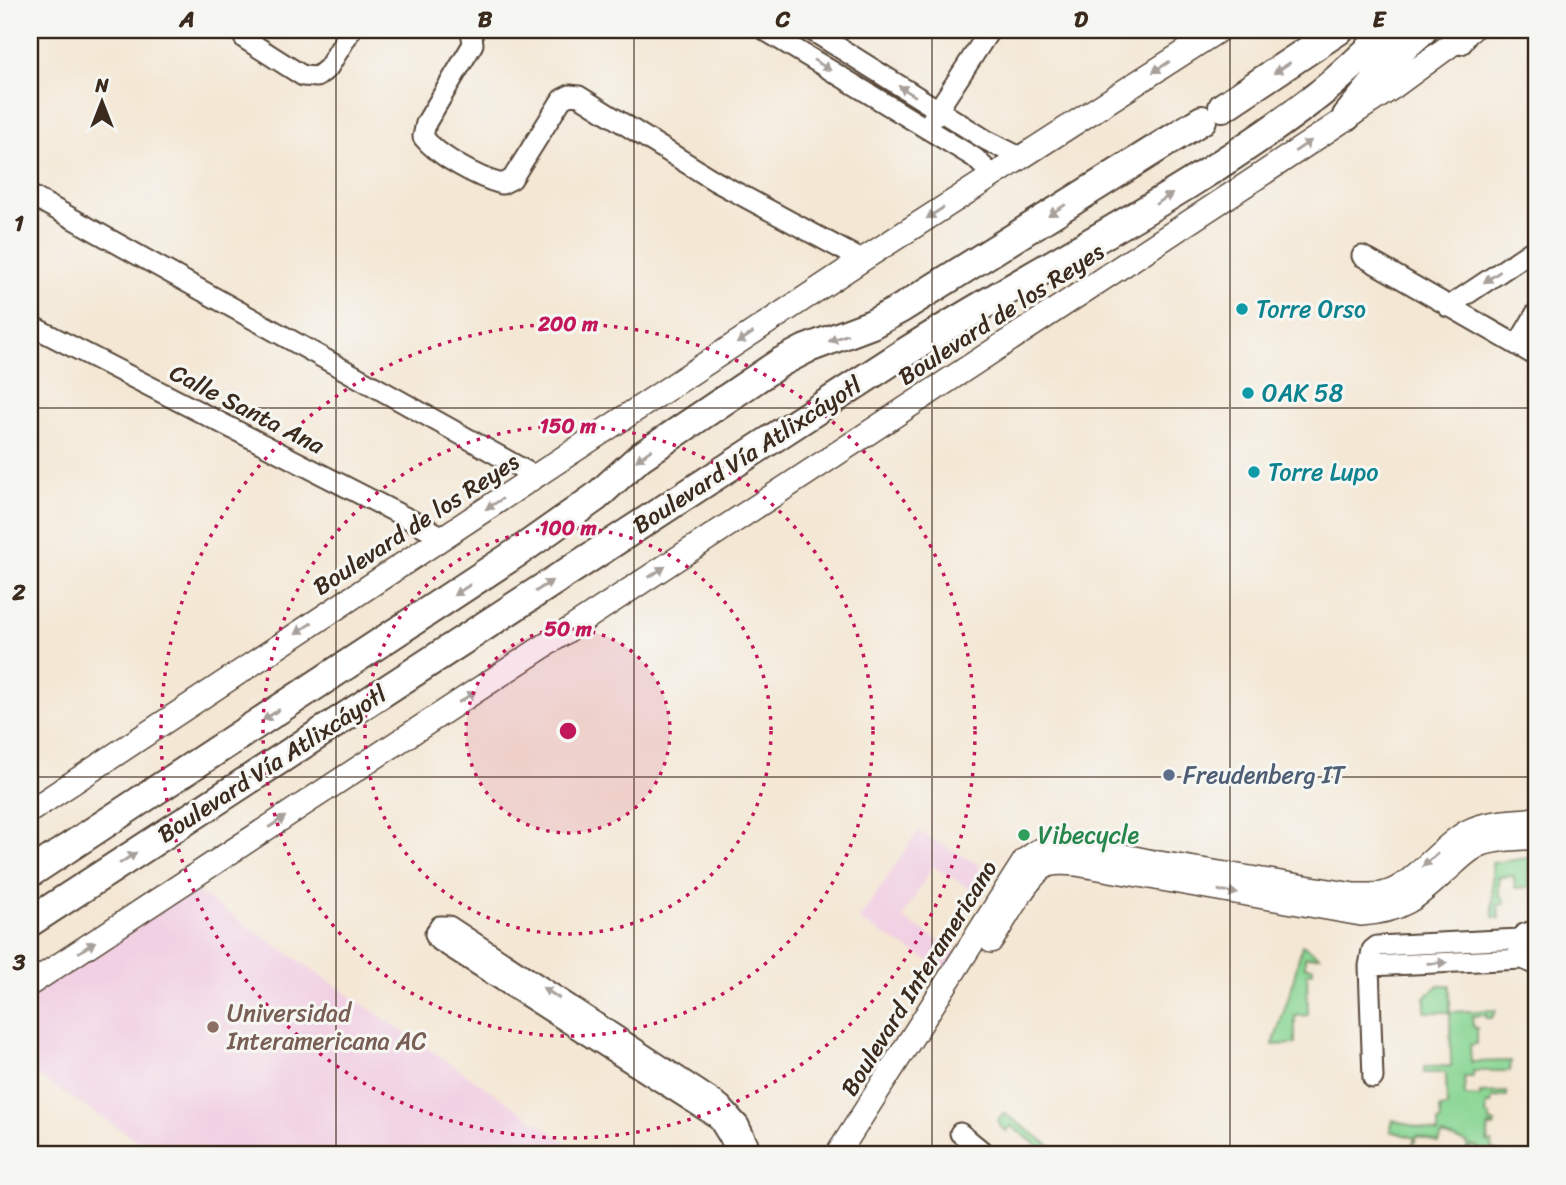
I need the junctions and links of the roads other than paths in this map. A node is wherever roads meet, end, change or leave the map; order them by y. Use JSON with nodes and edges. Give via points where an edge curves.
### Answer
{"nodes":[{"id":1,"x":239,"y":30,"type":"edge"},
{"id":2,"x":351,"y":30,"type":"edge"},
{"id":3,"x":471,"y":30,"type":"edge"},
{"id":4,"x":811,"y":30,"type":"edge"},
{"id":5,"x":990,"y":30,"type":"edge"},
{"id":6,"x":1219,"y":30,"type":"edge"},
{"id":7,"x":1339,"y":30,"type":"edge"},
{"id":8,"x":1390,"y":30,"type":"edge"},
{"id":9,"x":1423,"y":30,"type":"edge"},
{"id":10,"x":771,"y":31,"type":"edge"},
{"id":11,"x":1465,"y":33,"type":"edge"},
{"id":12,"x":938,"y":110,"type":"junction"},
{"id":13,"x":1347,"y":116,"type":"junction"},
{"id":14,"x":926,"y":128,"type":"junction"},
{"id":15,"x":1020,"y":157,"type":"junction"},
{"id":16,"x":993,"y":176,"type":"junction"},
{"id":17,"x":30,"y":195,"type":"edge"},
{"id":18,"x":1536,"y":248,"type":"edge"},
{"id":19,"x":1362,"y":256,"type":"dead end"},
{"id":20,"x":862,"y":260,"type":"junction"},
{"id":21,"x":1448,"y":307,"type":"junction"},
{"id":22,"x":1536,"y":313,"type":"edge"},
{"id":23,"x":30,"y":326,"type":"edge"},
{"id":24,"x":1518,"y":344,"type":"junction"},
{"id":25,"x":1536,"y":356,"type":"edge"},
{"id":26,"x":537,"y":477,"type":"junction"},
{"id":27,"x":442,"y":536,"type":"junction"},
{"id":28,"x":130,"y":808,"type":"junction"},
{"id":29,"x":30,"y":811,"type":"edge"},
{"id":30,"x":1536,"y":819,"type":"edge"},
{"id":31,"x":1477,"y":837,"type":"junction"},
{"id":32,"x":1536,"y":837,"type":"edge"},
{"id":33,"x":156,"y":839,"type":"junction"},
{"id":34,"x":30,"y":873,"type":"edge"},
{"id":35,"x":30,"y":922,"type":"edge"},
{"id":36,"x":1528,"y":934,"type":"edge"},
{"id":37,"x":1370,"y":958,"type":"junction"},
{"id":38,"x":1530,"y":962,"type":"edge"},
{"id":39,"x":30,"y":984,"type":"edge"},
{"id":40,"x":580,"y":1021,"type":"junction"},
{"id":41,"x":1373,"y":1078,"type":"dead end"},
{"id":42,"x":724,"y":1116,"type":"junction"},
{"id":43,"x":960,"y":1133,"type":"dead end"},
{"id":44,"x":740,"y":1155,"type":"edge"},
{"id":45,"x":753,"y":1155,"type":"edge"},
{"id":46,"x":837,"y":1155,"type":"edge"},
{"id":47,"x":852,"y":1155,"type":"edge"},
{"id":48,"x":987,"y":1155,"type":"edge"}],
"edges":[{"from":1,"to":2,"type":"street","via":[[245,39],[303,76],[317,77],[328,68]]},
{"from":3,"to":20,"type":"street","via":[[472,44],[426,123],[423,137],[443,154],[502,184],[512,179],[562,99],[570,94],[579,96],[715,181]]},
{"from":12,"to":4,"type":"street","one_way":true},
{"from":5,"to":12,"type":"street"},
{"from":6,"to":15,"type":"main road","name":"Boulevard de los Reyes","one_way":true},
{"from":7,"to":28,"type":"highway","name":"Boulevard Vía Atlixcáyotl","one_way":true,"via":[[900,309],[781,362],[640,457],[596,497],[522,550]]},
{"from":33,"to":8,"type":"highway","name":"Boulevard Vía Atlixcáyotl","one_way":true,"via":[[957,319],[1106,235],[1242,150],[1319,94]]},
{"from":9,"to":13,"type":"highway"},
{"from":10,"to":14,"type":"street","one_way":true},
{"from":11,"to":13,"type":"main road","name":"Boulevard de los Reyes"},
{"from":12,"to":14,"type":"street"},
{"from":12,"to":15,"type":"street"},
{"from":39,"to":13,"type":"main road","name":"Boulevard de los Reyes","one_way":true},
{"from":14,"to":16,"type":"street","via":[[975,158]]},
{"from":15,"to":16,"type":"main road","name":"Boulevard de los Reyes"},
{"from":16,"to":20,"type":"main road","name":"Boulevard de los Reyes","one_way":true},
{"from":17,"to":26,"type":"street"},
{"from":18,"to":21,"type":"street","one_way":true},
{"from":19,"to":21,"type":"street"},
{"from":20,"to":26,"type":"main road","name":"Boulevard de los Reyes","one_way":true},
{"from":21,"to":24,"type":"street"},
{"from":22,"to":24,"type":"street"},
{"from":23,"to":27,"type":"street","name":"Calle Santa Ana"},
{"from":24,"to":25,"type":"street"},
{"from":26,"to":27,"type":"main road","name":"Boulevard de los Reyes","one_way":true},
{"from":27,"to":29,"type":"main road","name":"Boulevard de los Reyes","one_way":true},
{"from":28,"to":33,"type":"highway"},
{"from":28,"to":34,"type":"highway","name":"Boulevard Vía Atlixcáyotl"},
{"from":30,"to":31,"type":"main road","name":"Boulevard Interamericano"},
{"from":31,"to":32,"type":"main road","name":"Boulevard Interamericano"},
{"from":31,"to":46,"type":"main road","name":"Boulevard Interamericano","one_way":true,"via":[[1454,840],[1398,888],[1371,896],[1091,849],[1060,846],[1038,851],[1025,860]]},
{"from":47,"to":31,"type":"main road","name":"Boulevard Interamericano","one_way":true,"via":[[1030,882],[1049,864],[1076,864],[1370,913],[1413,900],[1470,850]]},
{"from":35,"to":33,"type":"highway","name":"Boulevard Vía Atlixcáyotl","one_way":true},
{"from":36,"to":37,"type":"street","via":[[1377,946]]},
{"from":36,"to":38,"type":"street","via":[[1519,953]]},
{"from":37,"to":38,"type":"street","one_way":true},
{"from":37,"to":41,"type":"street"},
{"from":40,"to":40,"type":"street","one_way":true,"via":[[449,926],[440,926],[437,939]]},
{"from":40,"to":42,"type":"street"},
{"from":42,"to":44,"type":"street"},
{"from":42,"to":45,"type":"street","via":[[739,1125]]},
{"from":43,"to":48,"type":"street"}]}
